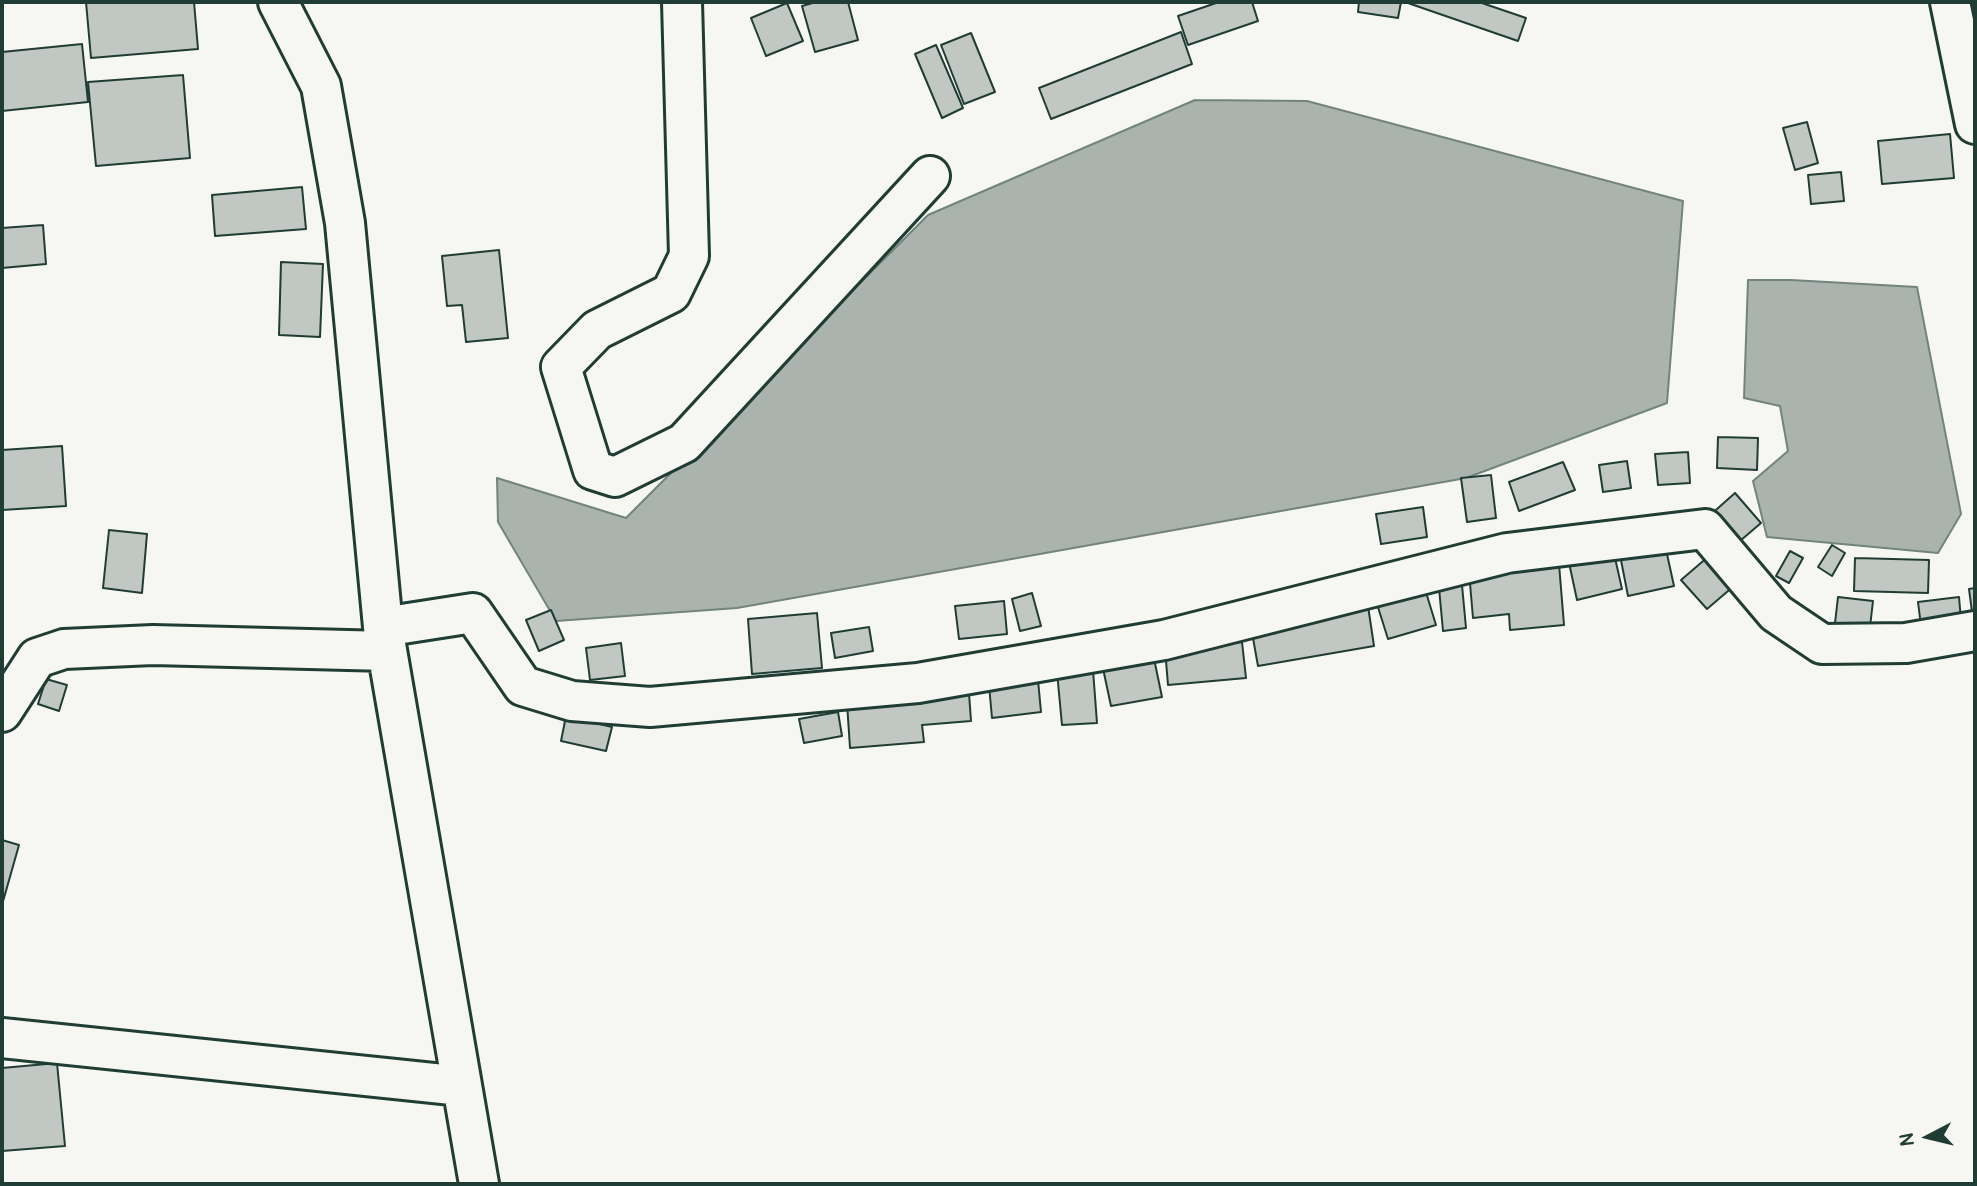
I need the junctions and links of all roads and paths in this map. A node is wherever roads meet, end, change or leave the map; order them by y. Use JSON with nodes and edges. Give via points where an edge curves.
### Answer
{"nodes":[{"id":1,"x":278,"y":2,"type":"edge"},
{"id":2,"x":682,"y":2,"type":"edge"},
{"id":3,"x":1950,"y":2,"type":"edge"},
{"id":4,"x":1975,"y":124,"type":"edge"},
{"id":5,"x":930,"y":176,"type":"dead end"},
{"id":6,"x":1975,"y":631,"type":"edge"},
{"id":7,"x":385,"y":639,"type":"junction"},
{"id":8,"x":2,"y":712,"type":"edge"},
{"id":9,"x":2,"y":1038,"type":"edge"},
{"id":10,"x":462,"y":1087,"type":"junction"},
{"id":11,"x":479,"y":1184,"type":"edge"}],
"edges":[{"from":1,"to":7,"type":"street","via":[[321,86],[345,223]]},
{"from":2,"to":5,"type":"street","via":[[689,256],[671,293],[597,330],[561,367],[593,470],[615,477],[684,443]]},
{"from":3,"to":4,"type":"street"},
{"from":6,"to":7,"type":"street","via":[[1906,643],[1822,644],[1776,613],[1705,529],[1507,553],[1164,640],[918,683],[650,708],[572,701],[523,686],[473,612]]},
{"from":7,"to":8,"type":"street","via":[[64,649],[37,658]]},
{"from":7,"to":10,"type":"street"},
{"from":9,"to":10,"type":"street"},
{"from":10,"to":11,"type":"street"}]}
